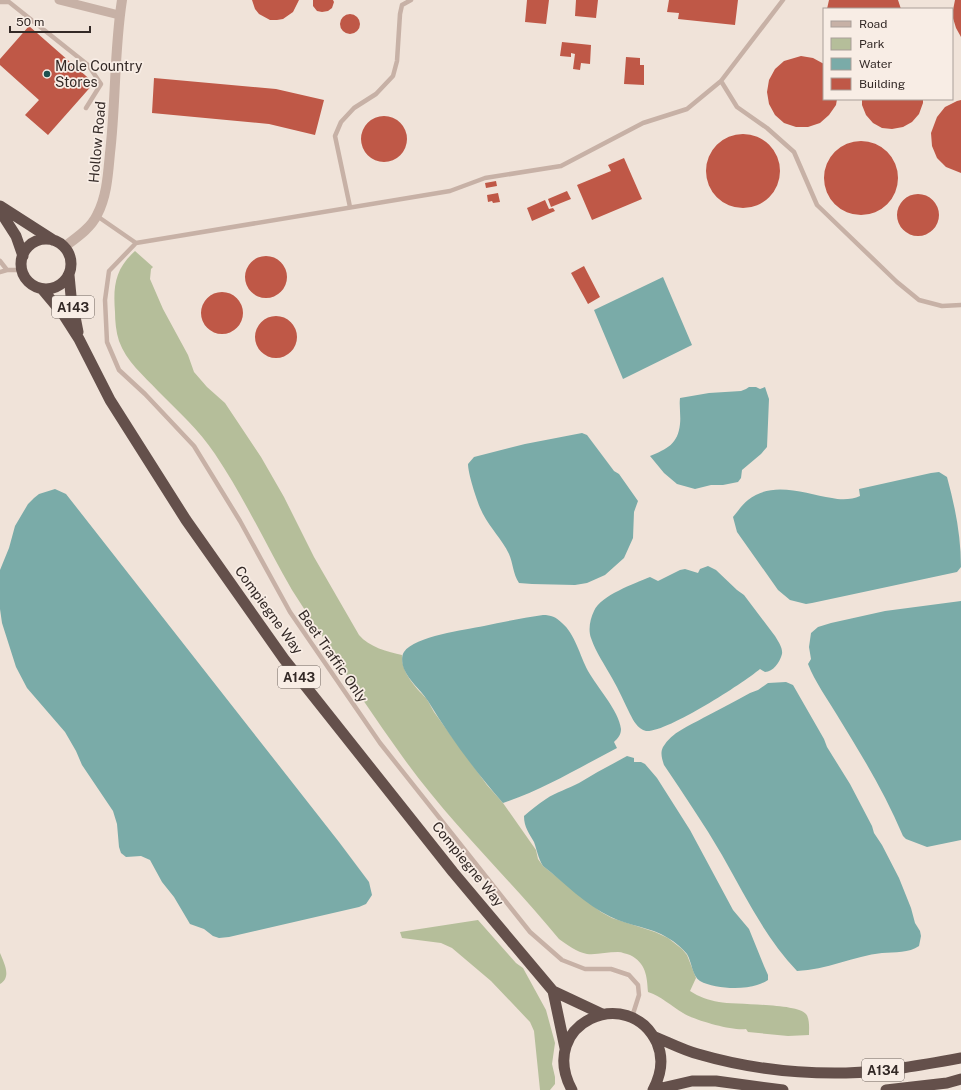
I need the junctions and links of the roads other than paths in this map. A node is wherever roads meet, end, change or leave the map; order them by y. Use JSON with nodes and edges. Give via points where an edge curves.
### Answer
{"nodes":[{"id":1,"x":59,"y":0,"type":"edge"},
{"id":2,"x":122,"y":0,"type":"edge"},
{"id":3,"x":411,"y":0,"type":"edge"},
{"id":4,"x":783,"y":0,"type":"edge"},
{"id":5,"x":0,"y":2,"type":"edge"},
{"id":6,"x":119,"y":15,"type":"junction"},
{"id":7,"x":721,"y":81,"type":"junction"},
{"id":8,"x":86,"y":108,"type":"dead end"},
{"id":9,"x":0,"y":206,"type":"edge"},
{"id":10,"x":350,"y":207,"type":"junction"},
{"id":11,"x":0,"y":211,"type":"edge"},
{"id":12,"x":97,"y":216,"type":"junction"},
{"id":13,"x":53,"y":240,"type":"junction"},
{"id":14,"x":136,"y":243,"type":"junction"},
{"id":15,"x":64,"y":247,"type":"junction"},
{"id":16,"x":23,"y":256,"type":"junction"},
{"id":17,"x":0,"y":261,"type":"edge"},
{"id":18,"x":7,"y":270,"type":"junction"},
{"id":19,"x":22,"y":270,"type":"junction"},
{"id":20,"x":0,"y":272,"type":"edge"},
{"id":21,"x":69,"y":275,"type":"junction"},
{"id":22,"x":42,"y":289,"type":"junction"},
{"id":23,"x":961,"y":306,"type":"edge"},
{"id":24,"x":79,"y":339,"type":"junction"},
{"id":25,"x":553,"y":991,"type":"junction"},
{"id":26,"x":602,"y":1014,"type":"junction"},
{"id":27,"x":632,"y":1017,"type":"junction"},
{"id":28,"x":653,"y":1036,"type":"junction"},
{"id":29,"x":565,"y":1048,"type":"junction"},
{"id":30,"x":961,"y":1058,"type":"edge"},
{"id":31,"x":961,"y":1079,"type":"edge"},
{"id":32,"x":572,"y":1090,"type":"edge"},
{"id":33,"x":653,"y":1090,"type":"edge"},
{"id":34,"x":782,"y":1090,"type":"edge"},
{"id":35,"x":886,"y":1090,"type":"edge"}],
"edges":[{"from":1,"to":6,"type":"street"},
{"from":2,"to":6,"type":"street","name":"Hollow Road"},
{"from":3,"to":10,"type":"lane","via":[[402,5],[397,61],[393,76],[376,94],[354,108],[334,136]]},
{"from":4,"to":7,"type":"lane"},
{"from":5,"to":8,"type":"lane","via":[[10,2],[88,65],[101,84]]},
{"from":6,"to":12,"type":"street","name":"Hollow Road","via":[[114,120],[106,190]]},
{"from":7,"to":10,"type":"lane","via":[[687,109],[643,123],[561,166],[485,178],[450,191]]},
{"from":7,"to":23,"type":"lane","via":[[737,107],[767,128],[794,152],[817,206],[919,300],[942,306]]},
{"from":9,"to":13,"type":"highway"},
{"from":10,"to":14,"type":"lane"},
{"from":11,"to":16,"type":"highway","via":[[16,236]]},
{"from":12,"to":14,"type":"lane"},
{"from":12,"to":15,"type":"street","name":"Hollow Road"},
{"from":13,"to":15,"type":"highway"},
{"from":13,"to":16,"type":"highway","via":[[46,239],[32,244]]},
{"from":14,"to":27,"type":"lane","name":"Beet Traffic Only","via":[[109,271],[105,300],[107,342],[119,370],[194,446],[240,521],[290,612],[380,744],[530,932],[562,960],[585,969],[612,969],[629,974],[638,985],[639,994]]},
{"from":15,"to":21,"type":"highway","via":[[71,260]]},
{"from":16,"to":19,"type":"highway"},
{"from":17,"to":18,"type":"lane"},
{"from":18,"to":19,"type":"lane"},
{"from":18,"to":20,"type":"lane"},
{"from":19,"to":22,"type":"highway","via":[[29,282]]},
{"from":21,"to":22,"type":"highway","via":[[58,286]]},
{"from":21,"to":24,"type":"highway","name":"Compiegne Way","number":"A143"},
{"from":22,"to":24,"type":"highway","name":"Compiegne Way","number":"A143","via":[[63,314]]},
{"from":24,"to":25,"type":"highway","name":"Compiegne Way","number":"A143","via":[[110,400],[186,520],[284,659],[453,872]]},
{"from":25,"to":26,"type":"highway","name":"Compiegne Way","number":"A143"},
{"from":25,"to":29,"type":"highway","name":"Compiegne Way","number":"A143"},
{"from":26,"to":27,"type":"highway","via":[[617,1013]]},
{"from":26,"to":29,"type":"highway","via":[[579,1026],[570,1036]]},
{"from":27,"to":28,"type":"highway","via":[[644,1025]]},
{"from":28,"to":30,"type":"highway","number":"A134","via":[[697,1054],[758,1067],[804,1072],[846,1073],[915,1067]]},
{"from":28,"to":33,"type":"highway","via":[[660,1048],[661,1063],[659,1077]]},
{"from":29,"to":32,"type":"highway","via":[[564,1070]]},
{"from":31,"to":35,"type":"highway","number":"A134"},
{"from":33,"to":34,"type":"highway","via":[[692,1081],[716,1081]]}]}
